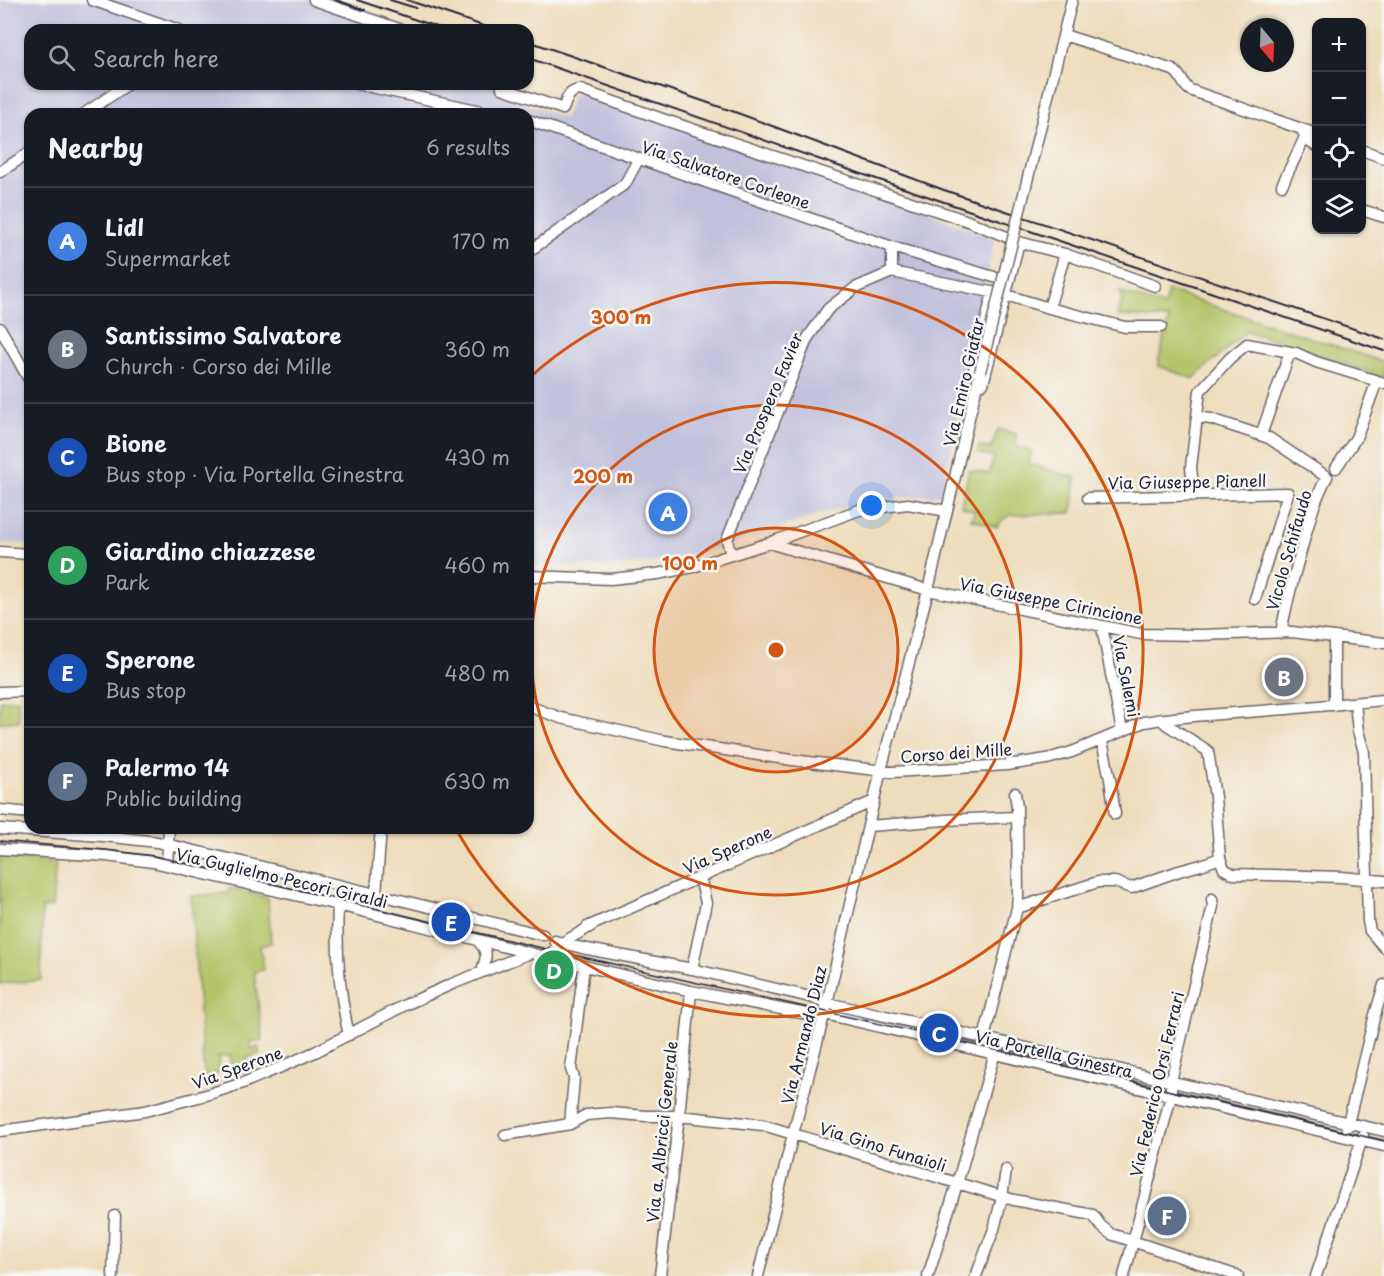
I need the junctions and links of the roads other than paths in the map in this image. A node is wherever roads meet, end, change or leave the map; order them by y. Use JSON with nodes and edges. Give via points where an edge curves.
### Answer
{"nodes":[{"id":1,"x":92,"y":0,"type":"edge"},
{"id":2,"x":314,"y":0,"type":"edge"},
{"id":3,"x":1072,"y":0,"type":"edge"},
{"id":4,"x":162,"y":24,"type":"edge"},
{"id":5,"x":383,"y":24,"type":"edge"},
{"id":6,"x":1064,"y":35,"type":"junction"},
{"id":7,"x":119,"y":90,"type":"edge"},
{"id":8,"x":400,"y":90,"type":"edge"},
{"id":9,"x":508,"y":90,"type":"edge"},
{"id":10,"x":93,"y":108,"type":"edge"},
{"id":11,"x":448,"y":108,"type":"edge"},
{"id":12,"x":534,"y":122,"type":"edge"},
{"id":13,"x":1304,"y":133,"type":"junction"},
{"id":14,"x":1312,"y":134,"type":"edge"},
{"id":15,"x":1312,"y":144,"type":"edge"},
{"id":16,"x":1366,"y":151,"type":"edge"},
{"id":17,"x":24,"y":156,"type":"edge"},
{"id":18,"x":1384,"y":158,"type":"edge"},
{"id":19,"x":638,"y":160,"type":"junction"},
{"id":20,"x":0,"y":172,"type":"edge"},
{"id":21,"x":1282,"y":185,"type":"dead end"},
{"id":22,"x":1366,"y":211,"type":"edge"},
{"id":23,"x":1384,"y":217,"type":"edge"},
{"id":24,"x":1019,"y":242,"type":"junction"},
{"id":25,"x":892,"y":247,"type":"junction"},
{"id":26,"x":534,"y":248,"type":"edge"},
{"id":27,"x":1065,"y":254,"type":"junction"},
{"id":28,"x":892,"y":272,"type":"junction"},
{"id":29,"x":994,"y":277,"type":"dead end"},
{"id":30,"x":1155,"y":286,"type":"dead end"},
{"id":31,"x":993,"y":292,"type":"junction"},
{"id":32,"x":1006,"y":295,"type":"junction"},
{"id":33,"x":1049,"y":308,"type":"junction"},
{"id":34,"x":1161,"y":327,"type":"dead end"},
{"id":35,"x":0,"y":328,"type":"edge"},
{"id":36,"x":1290,"y":352,"type":"junction"},
{"id":37,"x":24,"y":370,"type":"edge"},
{"id":38,"x":977,"y":371,"type":"junction"},
{"id":39,"x":1380,"y":382,"type":"edge"},
{"id":40,"x":1197,"y":417,"type":"junction"},
{"id":41,"x":1260,"y":435,"type":"junction"},
{"id":42,"x":965,"y":438,"type":"junction"},
{"id":43,"x":1336,"y":468,"type":"dead end"},
{"id":44,"x":1194,"y":496,"type":"junction"},
{"id":45,"x":1088,"y":498,"type":"dead end"},
{"id":46,"x":947,"y":511,"type":"junction"},
{"id":47,"x":803,"y":531,"type":"junction"},
{"id":48,"x":769,"y":543,"type":"junction"},
{"id":49,"x":795,"y":551,"type":"junction"},
{"id":50,"x":0,"y":552,"type":"edge"},
{"id":51,"x":24,"y":554,"type":"edge"},
{"id":52,"x":731,"y":555,"type":"junction"},
{"id":53,"x":534,"y":576,"type":"edge"},
{"id":54,"x":928,"y":590,"type":"junction"},
{"id":55,"x":1255,"y":599,"type":"dead end"},
{"id":56,"x":1102,"y":627,"type":"junction"},
{"id":57,"x":1281,"y":633,"type":"junction"},
{"id":58,"x":1334,"y":638,"type":"junction"},
{"id":59,"x":1384,"y":643,"type":"edge"},
{"id":60,"x":24,"y":691,"type":"edge"},
{"id":61,"x":0,"y":692,"type":"edge"},
{"id":62,"x":1384,"y":700,"type":"edge"},
{"id":63,"x":1355,"y":703,"type":"junction"},
{"id":64,"x":1334,"y":705,"type":"junction"},
{"id":65,"x":534,"y":708,"type":"edge"},
{"id":66,"x":1161,"y":719,"type":"junction"},
{"id":67,"x":1122,"y":731,"type":"junction"},
{"id":68,"x":1102,"y":741,"type":"junction"},
{"id":69,"x":881,"y":770,"type":"junction"},
{"id":70,"x":1015,"y":792,"type":"dead end"},
{"id":71,"x":874,"y":801,"type":"junction"},
{"id":72,"x":0,"y":810,"type":"edge"},
{"id":73,"x":24,"y":812,"type":"edge"},
{"id":74,"x":1115,"y":814,"type":"dead end"},
{"id":75,"x":1016,"y":817,"type":"junction"},
{"id":76,"x":869,"y":826,"type":"junction"},
{"id":77,"x":0,"y":829,"type":"edge"},
{"id":78,"x":24,"y":829,"type":"edge"},
{"id":79,"x":89,"y":834,"type":"edge"},
{"id":80,"x":169,"y":834,"type":"edge"},
{"id":81,"x":381,"y":834,"type":"edge"},
{"id":82,"x":168,"y":844,"type":"junction"},
{"id":83,"x":0,"y":849,"type":"edge"},
{"id":84,"x":1220,"y":858,"type":"junction"},
{"id":85,"x":167,"y":865,"type":"junction"},
{"id":86,"x":700,"y":877,"type":"junction"},
{"id":87,"x":1367,"y":880,"type":"junction"},
{"id":88,"x":1384,"y":881,"type":"edge"},
{"id":89,"x":376,"y":894,"type":"junction"},
{"id":90,"x":1212,"y":899,"type":"dead end"},
{"id":91,"x":338,"y":906,"type":"junction"},
{"id":92,"x":1017,"y":908,"type":"junction"},
{"id":93,"x":593,"y":925,"type":"junction"},
{"id":94,"x":580,"y":933,"type":"junction"},
{"id":95,"x":1380,"y":937,"type":"edge"},
{"id":96,"x":476,"y":940,"type":"junction"},
{"id":97,"x":553,"y":941,"type":"junction"},
{"id":98,"x":1384,"y":947,"type":"edge"},
{"id":99,"x":582,"y":948,"type":"junction"},
{"id":100,"x":519,"y":951,"type":"junction"},
{"id":101,"x":534,"y":952,"type":"junction"},
{"id":102,"x":483,"y":967,"type":"junction"},
{"id":103,"x":584,"y":967,"type":"junction"},
{"id":104,"x":692,"y":969,"type":"junction"},
{"id":105,"x":467,"y":977,"type":"junction"},
{"id":106,"x":1384,"y":985,"type":"edge"},
{"id":107,"x":691,"y":991,"type":"junction"},
{"id":108,"x":826,"y":1009,"type":"junction"},
{"id":109,"x":349,"y":1035,"type":"junction"},
{"id":110,"x":984,"y":1038,"type":"junction"},
{"id":111,"x":998,"y":1041,"type":"junction"},
{"id":112,"x":981,"y":1052,"type":"junction"},
{"id":113,"x":994,"y":1055,"type":"junction"},
{"id":114,"x":1171,"y":1082,"type":"junction"},
{"id":115,"x":1171,"y":1096,"type":"junction"},
{"id":116,"x":680,"y":1116,"type":"junction"},
{"id":117,"x":1348,"y":1122,"type":"junction"},
{"id":118,"x":570,"y":1124,"type":"junction"},
{"id":119,"x":1366,"y":1127,"type":"junction"},
{"id":120,"x":0,"y":1131,"type":"edge"},
{"id":121,"x":1384,"y":1131,"type":"edge"},
{"id":122,"x":793,"y":1134,"type":"junction"},
{"id":123,"x":506,"y":1135,"type":"dead end"},
{"id":124,"x":1344,"y":1137,"type":"junction"},
{"id":125,"x":1362,"y":1141,"type":"junction"},
{"id":126,"x":1384,"y":1146,"type":"edge"},
{"id":127,"x":1006,"y":1170,"type":"dead end"},
{"id":128,"x":957,"y":1184,"type":"junction"},
{"id":129,"x":1002,"y":1197,"type":"junction"},
{"id":130,"x":115,"y":1216,"type":"dead end"},
{"id":131,"x":1133,"y":1241,"type":"junction"},
{"id":132,"x":113,"y":1276,"type":"edge"},
{"id":133,"x":660,"y":1276,"type":"edge"},
{"id":134,"x":758,"y":1276,"type":"edge"},
{"id":135,"x":928,"y":1276,"type":"edge"},
{"id":136,"x":976,"y":1276,"type":"edge"},
{"id":137,"x":1124,"y":1276,"type":"edge"},
{"id":138,"x":1238,"y":1276,"type":"edge"},
{"id":139,"x":1317,"y":1276,"type":"edge"}],
"edges":[{"from":1,"to":4,"type":"street"},
{"from":2,"to":5,"type":"street"},
{"from":3,"to":6,"type":"street","name":"Via Emiro Giafar"},
{"from":6,"to":13,"type":"street","via":[[1173,70],[1190,90]]},
{"from":6,"to":38,"type":"street","name":"Via Emiro Giafar","bridge":true},
{"from":7,"to":10,"type":"street"},
{"from":8,"to":11,"type":"street"},
{"from":9,"to":24,"type":"street","via":[[563,109],[569,94],[580,90],[969,221]]},
{"from":12,"to":19,"type":"street","name":"Via Salvatore Corleone"},
{"from":13,"to":14,"type":"street"},
{"from":13,"to":15,"type":"street"},
{"from":13,"to":21,"type":"street"},
{"from":16,"to":18,"type":"street"},
{"from":17,"to":20,"type":"street"},
{"from":19,"to":25,"type":"street","name":"Via Salvatore Corleone"},
{"from":19,"to":26,"type":"street","via":[[625,184]]},
{"from":22,"to":23,"type":"street"},
{"from":24,"to":27,"type":"street"},
{"from":24,"to":32,"type":"street"},
{"from":25,"to":28,"type":"street"},
{"from":25,"to":29,"type":"street","name":"Via Salvatore Corleone"},
{"from":27,"to":30,"type":"street"},
{"from":27,"to":33,"type":"street"},
{"from":28,"to":31,"type":"street"},
{"from":28,"to":52,"type":"street","name":"Via Prospero Favier","via":[[855,288],[828,309],[807,339],[727,540]]},
{"from":31,"to":32,"type":"street"},
{"from":31,"to":38,"type":"street"},
{"from":32,"to":33,"type":"street"},
{"from":32,"to":42,"type":"street","via":[[979,401]]},
{"from":33,"to":34,"type":"street","via":[[1125,327]]},
{"from":35,"to":37,"type":"street"},
{"from":36,"to":39,"type":"street"},
{"from":36,"to":40,"type":"street","via":[[1247,345],[1200,391]]},
{"from":36,"to":41,"type":"street"},
{"from":38,"to":42,"type":"street","name":"Via Emiro Giafar"},
{"from":39,"to":43,"type":"street","via":[[1356,438]]},
{"from":40,"to":41,"type":"street"},
{"from":40,"to":44,"type":"street","via":[[1191,467]]},
{"from":41,"to":57,"type":"street","name":"Vicolo Schifaudo","via":[[1327,477],[1309,521]]},
{"from":42,"to":46,"type":"street","name":"Via Emiro Giafar"},
{"from":44,"to":45,"type":"street","name":"Via Giuseppe Pianell"},
{"from":44,"to":55,"type":"street","name":"Via Giuseppe Pianell","via":[[1288,493]]},
{"from":46,"to":47,"type":"street","via":[[908,504],[859,510]]},
{"from":46,"to":54,"type":"street","name":"Via Emiro Giafar"},
{"from":47,"to":48,"type":"street"},
{"from":47,"to":49,"type":"street"},
{"from":48,"to":49,"type":"street","name":"Via Giuseppe Cirincione"},
{"from":48,"to":52,"type":"street"},
{"from":49,"to":54,"type":"street","name":"Via Giuseppe Cirincione"},
{"from":50,"to":51,"type":"street"},
{"from":52,"to":53,"type":"street","via":[[693,567],[618,579]]},
{"from":54,"to":56,"type":"street","name":"Via Giuseppe Cirincione"},
{"from":54,"to":69,"type":"street","name":"Via Emiro Giafar"},
{"from":56,"to":57,"type":"street","name":"Via Giuseppe Cirincione","via":[[1141,634]]},
{"from":56,"to":67,"type":"street","name":"Via Salemi"},
{"from":57,"to":58,"type":"street","name":"Via Giuseppe Cirincione"},
{"from":58,"to":59,"type":"street","name":"Via Giuseppe Cirincione"},
{"from":58,"to":64,"type":"street"},
{"from":60,"to":61,"type":"street"},
{"from":62,"to":63,"type":"street","name":"Corso dei Mille"},
{"from":63,"to":64,"type":"street","name":"Corso dei Mille"},
{"from":63,"to":87,"type":"street","via":[[1364,752]]},
{"from":64,"to":66,"type":"street","name":"Corso dei Mille"},
{"from":65,"to":69,"type":"street","name":"Corso dei Mille","via":[[665,741]]},
{"from":66,"to":67,"type":"street","name":"Corso dei Mille"},
{"from":66,"to":84,"type":"street","via":[[1208,752]]},
{"from":67,"to":68,"type":"street","name":"Corso dei Mille"},
{"from":68,"to":69,"type":"street","name":"Corso dei Mille","via":[[1047,759],[1007,765]]},
{"from":68,"to":74,"type":"street"},
{"from":69,"to":71,"type":"street","name":"Via Emiro Giafar"},
{"from":70,"to":75,"type":"street"},
{"from":71,"to":76,"type":"street","name":"Via Armando Diaz"},
{"from":71,"to":86,"type":"street","name":"Via Sperone"},
{"from":72,"to":73,"type":"street"},
{"from":75,"to":76,"type":"street"},
{"from":75,"to":92,"type":"street"},
{"from":76,"to":108,"type":"street","name":"Via Armando Diaz"},
{"from":77,"to":78,"type":"street","name":"Via Guglielmo Pecori Giraldi"},
{"from":79,"to":82,"type":"street","name":"Via Guglielmo Pecori Giraldi"},
{"from":80,"to":82,"type":"street"},
{"from":81,"to":89,"type":"street"},
{"from":82,"to":85,"type":"street"},
{"from":82,"to":89,"type":"street","name":"Via Guglielmo Pecori Giraldi"},
{"from":83,"to":85,"type":"street","name":"Via Guglielmo Pecori Giraldi","via":[[106,856]]},
{"from":84,"to":87,"type":"street","via":[[1224,869],[1233,874]]},
{"from":84,"to":92,"type":"street","via":[[1131,888],[1115,882],[1098,882]]},
{"from":85,"to":91,"type":"street","name":"Via Guglielmo Pecori Giraldi"},
{"from":86,"to":93,"type":"street","name":"Via Sperone"},
{"from":86,"to":104,"type":"street","via":[[706,903]]},
{"from":87,"to":88,"type":"street"},
{"from":87,"to":95,"type":"street","via":[[1370,931]]},
{"from":89,"to":97,"type":"street","name":"Via Guglielmo Pecori Giraldi"},
{"from":90,"to":114,"type":"street","name":"Via Federico Orsi Ferrari"},
{"from":91,"to":96,"type":"street","name":"Via Guglielmo Pecori Giraldi"},
{"from":91,"to":109,"type":"street","via":[[342,1006]]},
{"from":92,"to":110,"type":"street"},
{"from":93,"to":94,"type":"street"},
{"from":93,"to":97,"type":"street"},
{"from":94,"to":97,"type":"street"},
{"from":94,"to":99,"type":"street"},
{"from":95,"to":98,"type":"street"},
{"from":96,"to":100,"type":"street","name":"Via Guglielmo Pecori Giraldi"},
{"from":96,"to":102,"type":"street","via":[[486,951]]},
{"from":97,"to":99,"type":"street","name":"Via Guglielmo Pecori Giraldi"},
{"from":97,"to":101,"type":"street","via":[[550,954]]},
{"from":97,"to":101,"type":"street","via":[[532,939]]},
{"from":99,"to":104,"type":"street","name":"Via Guglielmo Pecori Giraldi"},
{"from":100,"to":101,"type":"street"},
{"from":100,"to":102,"type":"street"},
{"from":101,"to":103,"type":"street"},
{"from":101,"to":105,"type":"street"},
{"from":102,"to":105,"type":"street"},
{"from":103,"to":107,"type":"street"},
{"from":103,"to":118,"type":"street","via":[[571,1069],[574,1078]]},
{"from":104,"to":108,"type":"street","name":"Via Guglielmo Pecori Giraldi","via":[[810,997]]},
{"from":105,"to":109,"type":"street","name":"Via Sperone"},
{"from":106,"to":117,"type":"street"},
{"from":107,"to":108,"type":"street","via":[[806,1014]]},
{"from":107,"to":116,"type":"street","name":"Via a. Albricci Generale"},
{"from":108,"to":110,"type":"street","name":"Via Portella Ginestra"},
{"from":108,"to":112,"type":"street","name":"Via Portella Ginestra"},
{"from":108,"to":122,"type":"street","name":"Via Armando Diaz"},
{"from":109,"to":120,"type":"street","name":"Via Sperone","via":[[243,1083],[174,1104]]},
{"from":110,"to":111,"type":"street","name":"Via Portella Ginestra"},
{"from":110,"to":112,"type":"street"},
{"from":111,"to":113,"type":"street"},
{"from":111,"to":114,"type":"street","name":"Via Portella Ginestra"},
{"from":112,"to":113,"type":"street","name":"Via Portella Ginestra"},
{"from":113,"to":115,"type":"street","name":"Via Portella Ginestra"},
{"from":113,"to":128,"type":"street"},
{"from":114,"to":115,"type":"street","name":"Via Federico Orsi Ferrari"},
{"from":114,"to":117,"type":"street","name":"Via Portella Ginestra"},
{"from":115,"to":124,"type":"street","name":"Via Portella Ginestra"},
{"from":115,"to":131,"type":"street","name":"Via Federico Orsi Ferrari"},
{"from":116,"to":118,"type":"street","name":"Via Gino Funaioli","via":[[594,1114]]},
{"from":116,"to":122,"type":"street","name":"Via Gino Funaioli","via":[[762,1125]]},
{"from":116,"to":133,"type":"street","name":"Via a. Albricci Generale"},
{"from":117,"to":119,"type":"street","name":"Via Portella Ginestra"},
{"from":117,"to":124,"type":"street"},
{"from":118,"to":123,"type":"street","name":"Via Gino Funaioli"},
{"from":119,"to":121,"type":"street","name":"Via Portella Ginestra"},
{"from":119,"to":125,"type":"street"},
{"from":122,"to":128,"type":"street","name":"Via Gino Funaioli"},
{"from":122,"to":134,"type":"street","name":"Via Armando Diaz"},
{"from":124,"to":125,"type":"street","name":"Via Portella Ginestra"},
{"from":125,"to":126,"type":"street","name":"Via Portella Ginestra"},
{"from":125,"to":139,"type":"street"},
{"from":127,"to":129,"type":"street"},
{"from":128,"to":129,"type":"street","name":"Via Gino Funaioli"},
{"from":128,"to":135,"type":"street"},
{"from":129,"to":131,"type":"street","name":"Via Gino Funaioli","via":[[1093,1215],[1111,1234]]},
{"from":129,"to":136,"type":"street"},
{"from":130,"to":132,"type":"street"},
{"from":131,"to":137,"type":"street","name":"Via Federico Orsi Ferrari"},
{"from":131,"to":138,"type":"street","name":"Via Gino Funaioli"}]}
